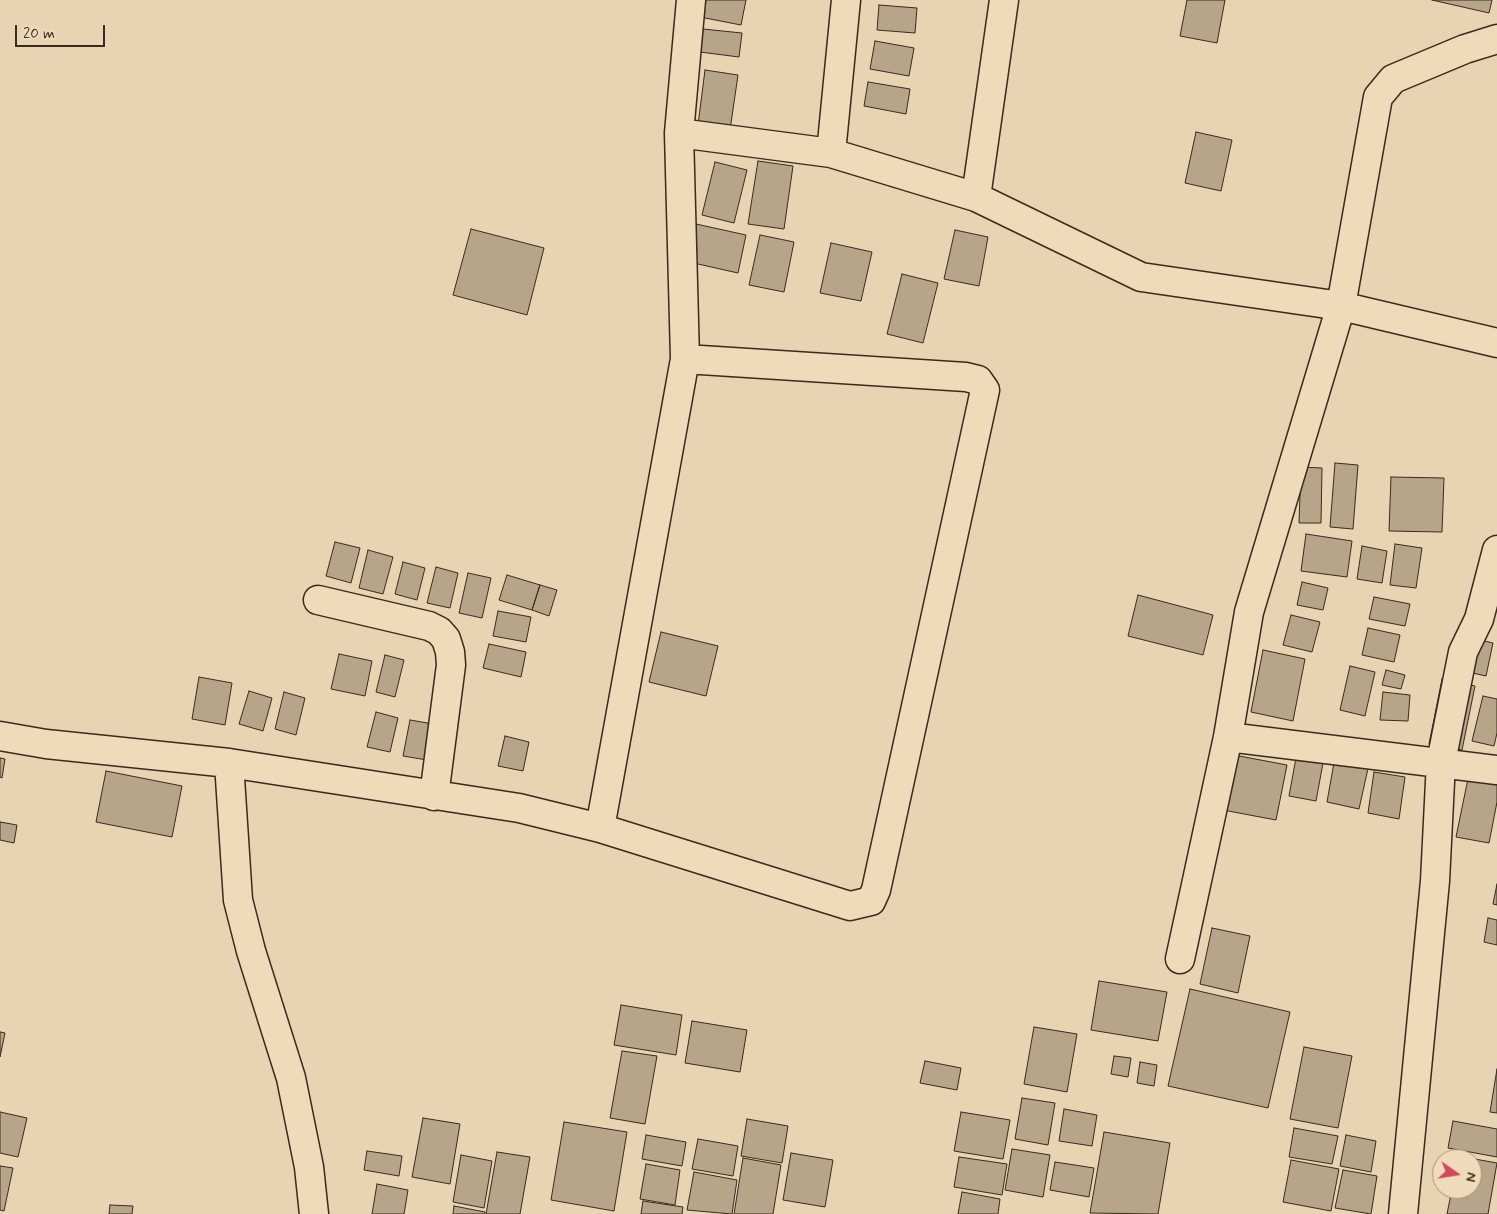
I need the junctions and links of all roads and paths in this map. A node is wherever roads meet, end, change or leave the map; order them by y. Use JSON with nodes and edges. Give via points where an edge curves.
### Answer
{"nodes":[{"id":1,"x":691,"y":0,"type":"edge"},
{"id":2,"x":846,"y":0,"type":"edge"},
{"id":3,"x":1004,"y":0,"type":"edge"},
{"id":4,"x":1497,"y":39,"type":"edge"},
{"id":5,"x":679,"y":133,"type":"junction"},
{"id":6,"x":831,"y":153,"type":"junction"},
{"id":7,"x":976,"y":197,"type":"junction"},
{"id":8,"x":1341,"y":306,"type":"junction"},
{"id":9,"x":1497,"y":343,"type":"edge"},
{"id":10,"x":685,"y":359,"type":"junction"},
{"id":11,"x":1497,"y":550,"type":"edge"},
{"id":12,"x":318,"y":600,"type":"dead end"},
{"id":13,"x":1488,"y":620,"type":"edge"},
{"id":14,"x":0,"y":736,"type":"edge"},
{"id":15,"x":1228,"y":736,"type":"junction"},
{"id":16,"x":1441,"y":762,"type":"junction"},
{"id":17,"x":229,"y":763,"type":"junction"},
{"id":18,"x":1497,"y":770,"type":"edge"},
{"id":19,"x":434,"y":796,"type":"junction"},
{"id":20,"x":600,"y":828,"type":"junction"},
{"id":21,"x":1180,"y":959,"type":"dead end"},
{"id":22,"x":314,"y":1214,"type":"edge"},
{"id":23,"x":1403,"y":1214,"type":"edge"}],
"edges":[{"from":1,"to":5,"type":"street"},
{"from":2,"to":6,"type":"street"},
{"from":3,"to":7,"type":"street"},
{"from":4,"to":8,"type":"street","via":[[1393,79],[1378,97]]},
{"from":5,"to":6,"type":"street"},
{"from":5,"to":10,"type":"street"},
{"from":6,"to":7,"type":"street"},
{"from":7,"to":8,"type":"street","via":[[1141,277]]},
{"from":8,"to":9,"type":"street"},
{"from":8,"to":15,"type":"street","via":[[1249,612]]},
{"from":10,"to":20,"type":"street"},
{"from":10,"to":20,"type":"street","via":[[966,377],[978,380],[985,390],[871,901],[850,906]]},
{"from":11,"to":13,"type":"street"},
{"from":12,"to":19,"type":"street","via":[[429,626],[446,639],[451,665]]},
{"from":13,"to":16,"type":"street","via":[[1463,652]]},
{"from":14,"to":17,"type":"street","via":[[46,744]]},
{"from":15,"to":16,"type":"street"},
{"from":15,"to":21,"type":"street"},
{"from":16,"to":18,"type":"street"},
{"from":16,"to":23,"type":"street","via":[[1434,900]]},
{"from":17,"to":19,"type":"street"},
{"from":17,"to":22,"type":"street","via":[[238,900],[291,1078],[309,1167]]},
{"from":19,"to":20,"type":"street","via":[[519,808]]}]}
